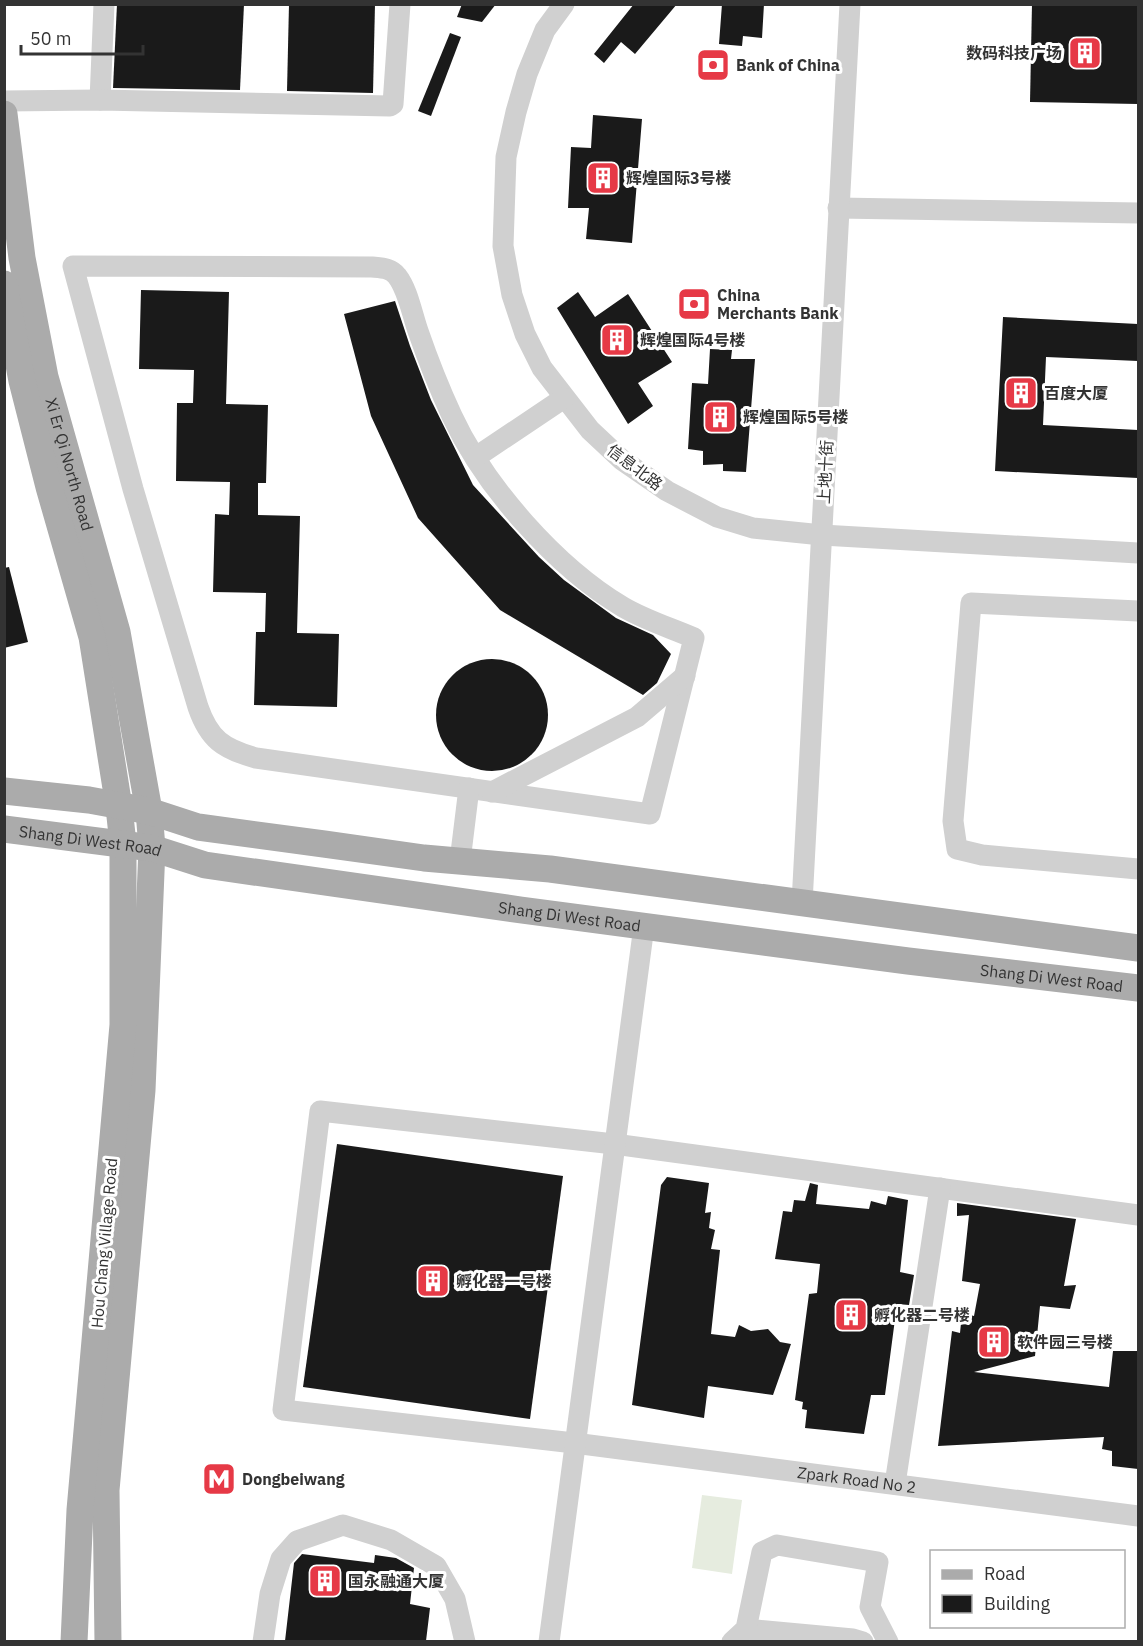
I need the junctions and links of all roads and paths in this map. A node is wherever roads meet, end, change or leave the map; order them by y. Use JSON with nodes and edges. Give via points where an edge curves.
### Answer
{"nodes":[{"id":1,"x":104,"y":4,"type":"edge"},
{"id":2,"x":400,"y":4,"type":"edge"},
{"id":3,"x":564,"y":4,"type":"edge"},
{"id":4,"x":850,"y":4,"type":"edge"},
{"id":5,"x":100,"y":100,"type":"junction"},
{"id":6,"x":4,"y":101,"type":"edge"},
{"id":7,"x":4,"y":114,"type":"edge"},
{"id":8,"x":838,"y":208,"type":"junction"},
{"id":9,"x":1138,"y":213,"type":"edge"},
{"id":10,"x":4,"y":284,"type":"edge"},
{"id":11,"x":564,"y":398,"type":"junction"},
{"id":12,"x":476,"y":457,"type":"junction"},
{"id":13,"x":822,"y":535,"type":"junction"},
{"id":14,"x":1138,"y":553,"type":"edge"},
{"id":15,"x":1138,"y":611,"type":"edge"},
{"id":16,"x":685,"y":676,"type":"junction"},
{"id":17,"x":469,"y":788,"type":"junction"},
{"id":18,"x":4,"y":791,"type":"edge"},
{"id":19,"x":492,"y":792,"type":"junction"},
{"id":20,"x":119,"y":807,"type":"junction"},
{"id":21,"x":149,"y":811,"type":"junction"},
{"id":22,"x":4,"y":829,"type":"edge"},
{"id":23,"x":123,"y":844,"type":"junction"},
{"id":24,"x":152,"y":848,"type":"junction"},
{"id":25,"x":460,"y":861,"type":"junction"},
{"id":26,"x":1138,"y":869,"type":"edge"},
{"id":27,"x":802,"y":903,"type":"junction"},
{"id":28,"x":644,"y":926,"type":"junction"},
{"id":29,"x":1138,"y":948,"type":"edge"},
{"id":30,"x":1138,"y":988,"type":"edge"},
{"id":31,"x":614,"y":1144,"type":"junction"},
{"id":32,"x":940,"y":1188,"type":"junction"},
{"id":33,"x":1138,"y":1215,"type":"edge"},
{"id":34,"x":574,"y":1443,"type":"junction"},
{"id":35,"x":895,"y":1484,"type":"junction"},
{"id":36,"x":1138,"y":1516,"type":"edge"},
{"id":37,"x":739,"y":1635,"type":"edge"},
{"id":38,"x":74,"y":1641,"type":"edge"},
{"id":39,"x":108,"y":1641,"type":"edge"},
{"id":40,"x":263,"y":1641,"type":"edge"},
{"id":41,"x":465,"y":1641,"type":"edge"},
{"id":42,"x":549,"y":1641,"type":"edge"},
{"id":43,"x":863,"y":1641,"type":"edge"},
{"id":44,"x":888,"y":1641,"type":"edge"}],
"edges":[{"from":1,"to":5,"type":"street"},
{"from":2,"to":5,"type":"street","via":[[390,106]]},
{"from":3,"to":11,"type":"street","name":"信息北路","via":[[546,30],[527,74],[506,157],[503,246],[512,295],[525,334],[542,368]]},
{"from":4,"to":8,"type":"street","name":"上地十街"},
{"from":5,"to":6,"type":"street"},
{"from":7,"to":21,"type":"main road","name":"Xi Er Qi North Road","via":[[22,258],[45,377],[117,632]]},
{"from":8,"to":9,"type":"street"},
{"from":8,"to":13,"type":"street","name":"上地十街"},
{"from":10,"to":20,"type":"main road","name":"Xi Er Qi North Road","via":[[22,381],[92,637]]},
{"from":11,"to":12,"type":"street"},
{"from":11,"to":13,"type":"street","name":"信息北路","via":[[622,460],[667,491],[717,517],[753,528]]},
{"from":12,"to":16,"type":"street","via":[[526,525],[572,569],[624,608],[694,638]]},
{"from":12,"to":17,"type":"street","via":[[453,419],[433,373],[401,282],[386,268],[73,266],[133,489],[205,726],[235,752],[256,758]]},
{"from":13,"to":14,"type":"street","name":"信息北路"},
{"from":13,"to":27,"type":"street","name":"上地十街"},
{"from":15,"to":26,"type":"street","via":[[971,603],[953,821],[957,849],[982,855]]},
{"from":16,"to":19,"type":"street","via":[[637,717]]},
{"from":16,"to":19,"type":"street","via":[[650,814]]},
{"from":17,"to":19,"type":"street"},
{"from":17,"to":25,"type":"street"},
{"from":18,"to":20,"type":"main road"},
{"from":20,"to":21,"type":"main road"},
{"from":20,"to":23,"type":"main road","name":"Xi Er Qi North Road"},
{"from":21,"to":24,"type":"main road","name":"Xi Er Qi North Road"},
{"from":21,"to":25,"type":"main road","via":[[198,827]]},
{"from":22,"to":23,"type":"main road","name":"Shang Di West Road"},
{"from":23,"to":24,"type":"main road","name":"Shang Di West Road"},
{"from":23,"to":38,"type":"main road","name":"Hou Chang Village Road","via":[[123,1025],[80,1510]]},
{"from":24,"to":28,"type":"main road","name":"Shang Di West Road","via":[[205,865]]},
{"from":24,"to":39,"type":"main road","name":"Hou Chang Village Road","via":[[142,1090],[106,1490]]},
{"from":25,"to":27,"type":"main road","via":[[550,869]]},
{"from":27,"to":29,"type":"main road"},
{"from":28,"to":30,"type":"main road","name":"Shang Di West Road"},
{"from":28,"to":31,"type":"street"},
{"from":31,"to":32,"type":"street"},
{"from":31,"to":34,"type":"street"},
{"from":31,"to":34,"type":"street","name":"Zpark Road No 2","via":[[320,1111],[283,1410]]},
{"from":32,"to":33,"type":"street"},
{"from":32,"to":35,"type":"street"},
{"from":34,"to":35,"type":"street","name":"Zpark Road No 2"},
{"from":34,"to":42,"type":"street"},
{"from":35,"to":36,"type":"street","name":"Zpark Road No 2"},
{"from":37,"to":43,"type":"street"},
{"from":37,"to":44,"type":"street","via":[[762,1552],[777,1545],[878,1562],[870,1607]]},
{"from":40,"to":41,"type":"street","via":[[270,1594],[281,1559],[297,1540],[343,1525],[391,1540],[436,1566],[454,1599]]}]}
